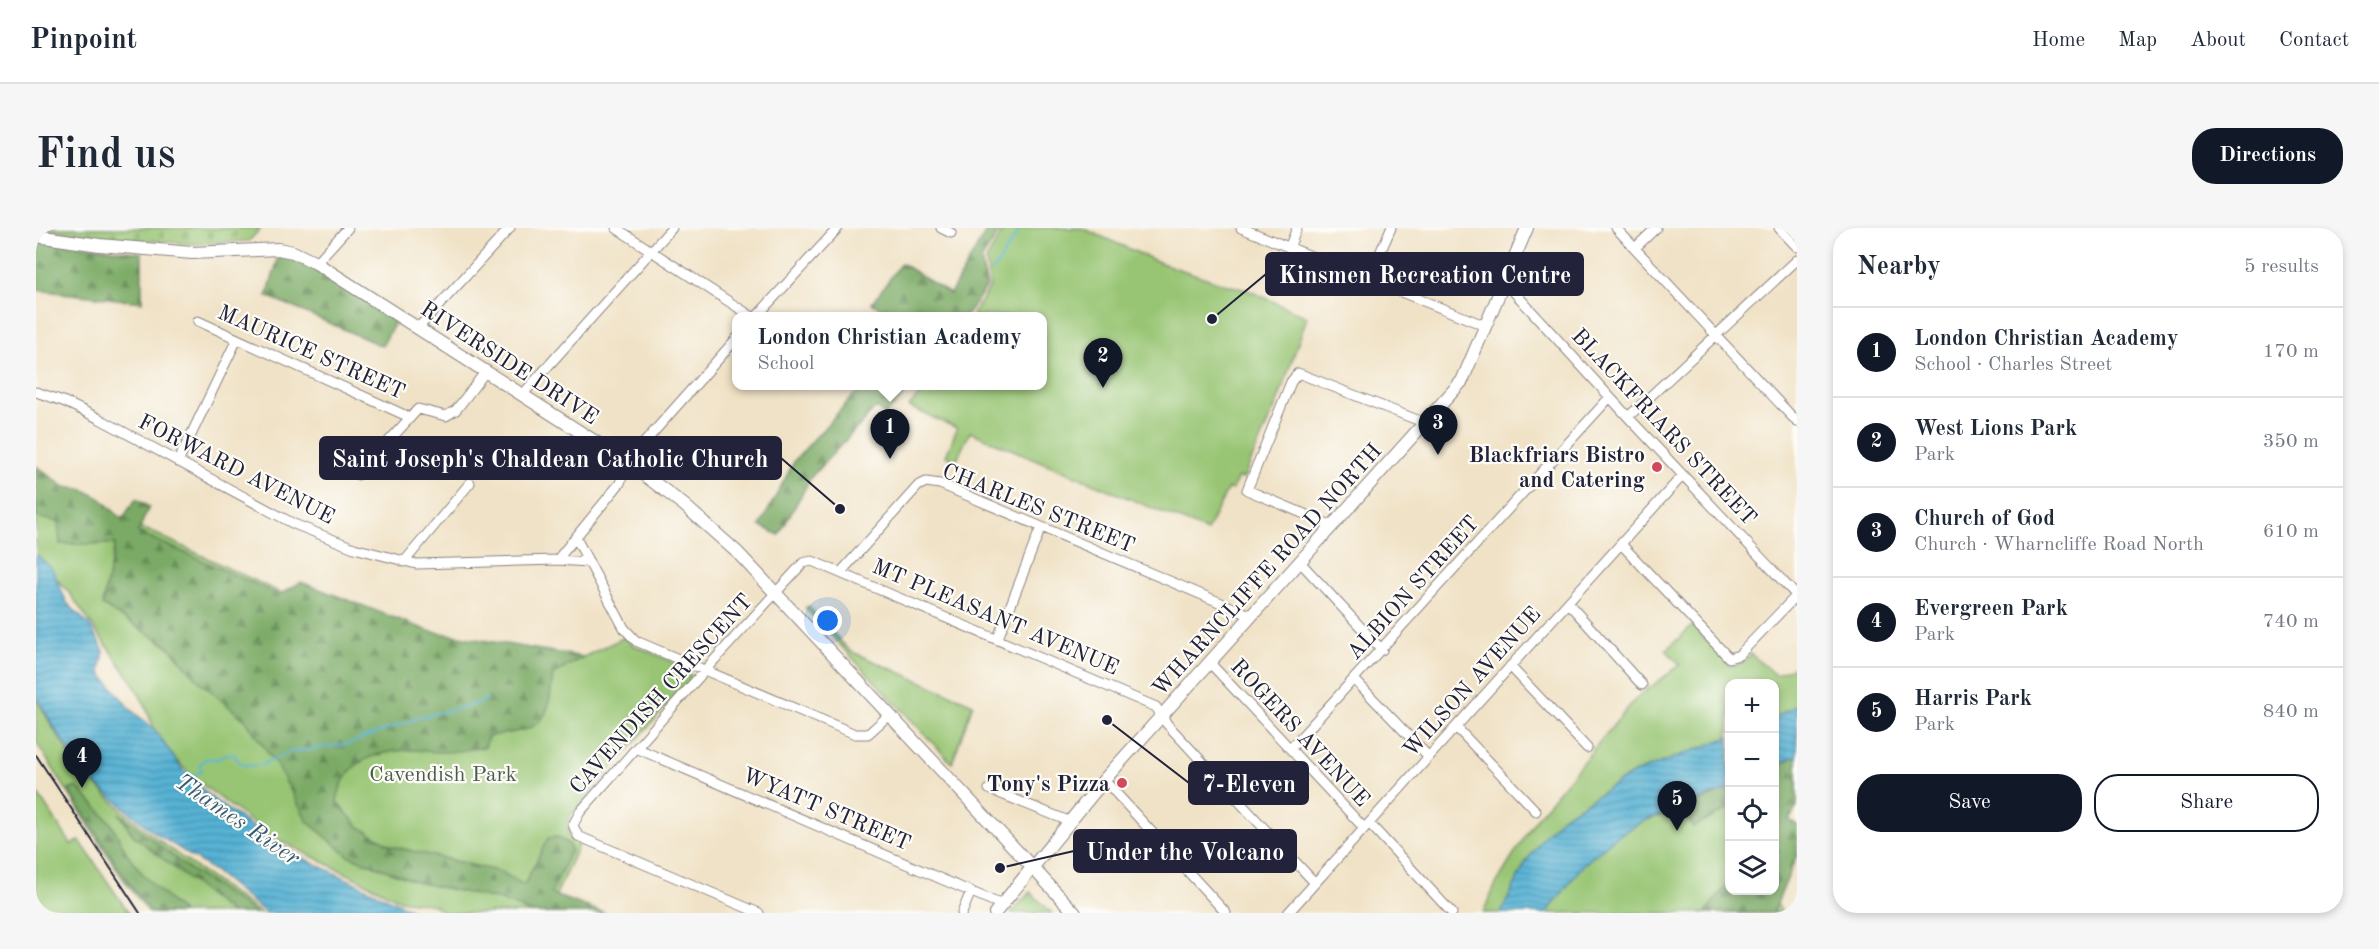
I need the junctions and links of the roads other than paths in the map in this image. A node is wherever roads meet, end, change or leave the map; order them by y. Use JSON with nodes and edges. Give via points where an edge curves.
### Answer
{"nodes":[{"id":1,"x":348,"y":228,"type":"edge"},
{"id":2,"x":510,"y":228,"type":"edge"},
{"id":3,"x":616,"y":228,"type":"edge"},
{"id":4,"x":672,"y":228,"type":"edge"},
{"id":5,"x":838,"y":228,"type":"edge"},
{"id":6,"x":941,"y":228,"type":"edge"},
{"id":7,"x":1241,"y":228,"type":"edge"},
{"id":8,"x":1296,"y":228,"type":"edge"},
{"id":9,"x":1391,"y":228,"type":"edge"},
{"id":10,"x":1527,"y":228,"type":"edge"},
{"id":11,"x":1616,"y":228,"type":"edge"},
{"id":12,"x":1656,"y":228,"type":"edge"},
{"id":13,"x":1779,"y":228,"type":"edge"},
{"id":14,"x":951,"y":233,"type":"dead end"},
{"id":15,"x":36,"y":236,"type":"edge"},
{"id":16,"x":1797,"y":247,"type":"edge"},
{"id":17,"x":1289,"y":248,"type":"junction"},
{"id":18,"x":1635,"y":248,"type":"junction"},
{"id":19,"x":652,"y":251,"type":"junction"},
{"id":20,"x":1797,"y":261,"type":"edge"},
{"id":21,"x":316,"y":263,"type":"junction"},
{"id":22,"x":1368,"y":280,"type":"junction"},
{"id":23,"x":1504,"y":282,"type":"junction"},
{"id":24,"x":745,"y":312,"type":"edge"},
{"id":25,"x":761,"y":312,"type":"edge"},
{"id":26,"x":198,"y":321,"type":"dead end"},
{"id":27,"x":1486,"y":326,"type":"junction"},
{"id":28,"x":419,"y":327,"type":"junction"},
{"id":29,"x":1718,"y":337,"type":"junction"},
{"id":30,"x":237,"y":339,"type":"junction"},
{"id":31,"x":732,"y":344,"type":"edge"},
{"id":32,"x":486,"y":372,"type":"junction"},
{"id":33,"x":36,"y":392,"type":"edge"},
{"id":34,"x":523,"y":394,"type":"junction"},
{"id":35,"x":1610,"y":397,"type":"junction"},
{"id":36,"x":410,"y":417,"type":"junction"},
{"id":37,"x":1628,"y":417,"type":"junction"},
{"id":38,"x":1797,"y":422,"type":"edge"},
{"id":39,"x":1425,"y":423,"type":"junction"},
{"id":40,"x":178,"y":462,"type":"junction"},
{"id":41,"x":627,"y":462,"type":"junction"},
{"id":42,"x":358,"y":475,"type":"dead end"},
{"id":43,"x":1683,"y":475,"type":"junction"},
{"id":44,"x":470,"y":483,"type":"dead end"},
{"id":45,"x":1333,"y":526,"type":"junction"},
{"id":46,"x":1041,"y":527,"type":"junction"},
{"id":47,"x":576,"y":538,"type":"junction"},
{"id":48,"x":1621,"y":544,"type":"junction"},
{"id":49,"x":557,"y":560,"type":"junction"},
{"id":50,"x":404,"y":562,"type":"junction"},
{"id":51,"x":589,"y":562,"type":"junction"},
{"id":52,"x":1300,"y":562,"type":"junction"},
{"id":53,"x":841,"y":572,"type":"junction"},
{"id":54,"x":774,"y":593,"type":"junction"},
{"id":55,"x":1797,"y":595,"type":"edge"},
{"id":56,"x":1568,"y":603,"type":"junction"},
{"id":57,"x":1252,"y":616,"type":"junction"},
{"id":58,"x":998,"y":638,"type":"junction"},
{"id":59,"x":1382,"y":650,"type":"junction"},
{"id":60,"x":1210,"y":663,"type":"junction"},
{"id":61,"x":1510,"y":666,"type":"junction"},
{"id":62,"x":706,"y":669,"type":"junction"},
{"id":63,"x":1354,"y":679,"type":"junction"},
{"id":64,"x":1642,"y":685,"type":"dead end"},
{"id":65,"x":888,"y":715,"type":"junction"},
{"id":66,"x":1163,"y":715,"type":"junction"},
{"id":67,"x":1456,"y":727,"type":"junction"},
{"id":68,"x":636,"y":748,"type":"junction"},
{"id":69,"x":1587,"y":748,"type":"dead end"},
{"id":70,"x":1290,"y":749,"type":"junction"},
{"id":71,"x":1429,"y":757,"type":"junction"},
{"id":72,"x":1104,"y":780,"type":"junction"},
{"id":73,"x":989,"y":789,"type":"dead end"},
{"id":74,"x":1536,"y":811,"type":"dead end"},
{"id":75,"x":1071,"y":822,"type":"junction"},
{"id":76,"x":1367,"y":826,"type":"junction"},
{"id":77,"x":1033,"y":868,"type":"junction"},
{"id":78,"x":1315,"y":883,"type":"junction"},
{"id":79,"x":971,"y":891,"type":"junction"},
{"id":80,"x":999,"y":909,"type":"edge"},
{"id":81,"x":759,"y":913,"type":"edge"},
{"id":82,"x":962,"y":913,"type":"edge"},
{"id":83,"x":1075,"y":913,"type":"edge"},
{"id":84,"x":1226,"y":913,"type":"edge"},
{"id":85,"x":1288,"y":913,"type":"edge"},
{"id":86,"x":1452,"y":913,"type":"edge"}],
"edges":[{"from":1,"to":21,"type":"street"},
{"from":2,"to":28,"type":"street"},
{"from":3,"to":19,"type":"street"},
{"from":4,"to":19,"type":"street"},
{"from":5,"to":25,"type":"street"},
{"from":6,"to":14,"type":"street"},
{"from":7,"to":17,"type":"street"},
{"from":8,"to":17,"type":"street"},
{"from":9,"to":22,"type":"street"},
{"from":10,"to":23,"type":"main road","name":"WHARNCLIFFE ROAD NORTH"},
{"from":11,"to":18,"type":"street"},
{"from":12,"to":18,"type":"street"},
{"from":13,"to":16,"type":"street"},
{"from":15,"to":21,"type":"main road","name":"RIVERSIDE DRIVE","via":[[192,253],[279,249]]},
{"from":17,"to":22,"type":"street"},
{"from":18,"to":29,"type":"street"},
{"from":19,"to":24,"type":"street"},
{"from":19,"to":34,"type":"street"},
{"from":20,"to":29,"type":"street"},
{"from":21,"to":28,"type":"main road","name":"RIVERSIDE DRIVE"},
{"from":22,"to":27,"type":"street"},
{"from":23,"to":27,"type":"main road","name":"WHARNCLIFFE ROAD NORTH"},
{"from":23,"to":35,"type":"street","name":"BLACKFRIARS STREET"},
{"from":26,"to":30,"type":"street","name":"MAURICE STREET"},
{"from":27,"to":39,"type":"main road","name":"WHARNCLIFFE ROAD NORTH","via":[[1462,381]]},
{"from":28,"to":32,"type":"main road","name":"RIVERSIDE DRIVE"},
{"from":29,"to":37,"type":"street"},
{"from":29,"to":38,"type":"street"},
{"from":30,"to":36,"type":"street","name":"MAURICE STREET"},
{"from":30,"to":40,"type":"street"},
{"from":31,"to":41,"type":"street"},
{"from":32,"to":34,"type":"main road","name":"RIVERSIDE DRIVE"},
{"from":32,"to":36,"type":"street","via":[[456,410],[446,416],[418,409]]},
{"from":33,"to":40,"type":"street","name":"FORWARD AVENUE","via":[[98,418]]},
{"from":34,"to":41,"type":"main road","name":"RIVERSIDE DRIVE"},
{"from":35,"to":37,"type":"street","name":"BLACKFRIARS STREET"},
{"from":35,"to":59,"type":"street","name":"ALBION STREET"},
{"from":36,"to":42,"type":"street"},
{"from":37,"to":43,"type":"street","name":"BLACKFRIARS STREET"},
{"from":39,"to":45,"type":"main road","name":"WHARNCLIFFE ROAD NORTH"},
{"from":39,"to":45,"type":"street","via":[[1298,373],[1247,490]]},
{"from":40,"to":50,"type":"street","name":"FORWARD AVENUE","via":[[294,524],[354,548]]},
{"from":41,"to":47,"type":"street","via":[[620,483]]},
{"from":41,"to":54,"type":"main road","name":"RIVERSIDE DRIVE","via":[[738,553]]},
{"from":43,"to":48,"type":"street","name":"WILSON AVENUE"},
{"from":43,"to":55,"type":"street","name":"BLACKFRIARS STREET"},
{"from":44,"to":50,"type":"street"},
{"from":45,"to":52,"type":"main road","name":"WHARNCLIFFE ROAD NORTH"},
{"from":46,"to":53,"type":"street","name":"CHARLES STREET","via":[[940,484],[926,482],[918,486]]},
{"from":46,"to":57,"type":"street","name":"CHARLES STREET"},
{"from":46,"to":58,"type":"street"},
{"from":47,"to":49,"type":"street"},
{"from":47,"to":51,"type":"street"},
{"from":48,"to":55,"type":"street","via":[[1727,657],[1739,655]]},
{"from":48,"to":56,"type":"street","name":"WILSON AVENUE"},
{"from":49,"to":50,"type":"street","name":"FORWARD AVENUE"},
{"from":49,"to":51,"type":"street","name":"FORWARD AVENUE"},
{"from":51,"to":62,"type":"street","via":[[624,628],[636,640]]},
{"from":52,"to":57,"type":"main road","name":"WHARNCLIFFE ROAD NORTH"},
{"from":52,"to":59,"type":"street"},
{"from":53,"to":54,"type":"street","name":"MT PLEASANT AVENUE","via":[[812,561],[803,563]]},
{"from":53,"to":58,"type":"street","name":"MT PLEASANT AVENUE"},
{"from":54,"to":62,"type":"street","name":"CAVENDISH CRESCENT"},
{"from":54,"to":65,"type":"main road","name":"RIVERSIDE DRIVE"},
{"from":56,"to":61,"type":"street","name":"WILSON AVENUE"},
{"from":56,"to":64,"type":"street"},
{"from":57,"to":60,"type":"main road","name":"WHARNCLIFFE ROAD NORTH"},
{"from":58,"to":66,"type":"street","name":"MT PLEASANT AVENUE","via":[[1132,694]]},
{"from":59,"to":63,"type":"street","name":"ALBION STREET"},
{"from":60,"to":66,"type":"main road","name":"WHARNCLIFFE ROAD NORTH"},
{"from":60,"to":70,"type":"street","name":"ROGERS AVENUE"},
{"from":61,"to":67,"type":"street","name":"WILSON AVENUE"},
{"from":61,"to":69,"type":"street"},
{"from":62,"to":65,"type":"street","via":[[855,734],[868,734]]},
{"from":62,"to":68,"type":"street","name":"CAVENDISH CRESCENT"},
{"from":63,"to":70,"type":"street","name":"ALBION STREET"},
{"from":63,"to":71,"type":"street"},
{"from":65,"to":77,"type":"main road","name":"RIVERSIDE DRIVE"},
{"from":66,"to":72,"type":"main road","name":"WHARNCLIFFE ROAD NORTH"},
{"from":66,"to":78,"type":"street","name":"MT PLEASANT AVENUE","via":[[1167,724]]},
{"from":67,"to":71,"type":"street","name":"WILSON AVENUE"},
{"from":67,"to":74,"type":"street"},
{"from":68,"to":79,"type":"street","name":"WYATT STREET"},
{"from":68,"to":81,"type":"street","name":"CAVENDISH CRESCENT","via":[[580,812],[573,825],[578,836]]},
{"from":70,"to":76,"type":"street","name":"ROGERS AVENUE"},
{"from":71,"to":76,"type":"street","name":"WILSON AVENUE"},
{"from":72,"to":75,"type":"main road","name":"WHARNCLIFFE ROAD NORTH"},
{"from":72,"to":84,"type":"street"},
{"from":73,"to":75,"type":"street"},
{"from":75,"to":77,"type":"main road","name":"WHARNCLIFFE ROAD NORTH"},
{"from":76,"to":78,"type":"street","name":"WILSON AVENUE"},
{"from":76,"to":86,"type":"street","name":"ROGERS AVENUE"},
{"from":77,"to":80,"type":"main road","name":"WHARNCLIFFE ROAD NORTH"},
{"from":77,"to":83,"type":"main road","name":"RIVERSIDE DRIVE"},
{"from":78,"to":85,"type":"street","name":"WILSON AVENUE"},
{"from":79,"to":80,"type":"street","name":"WYATT STREET"},
{"from":79,"to":82,"type":"street"}]}
